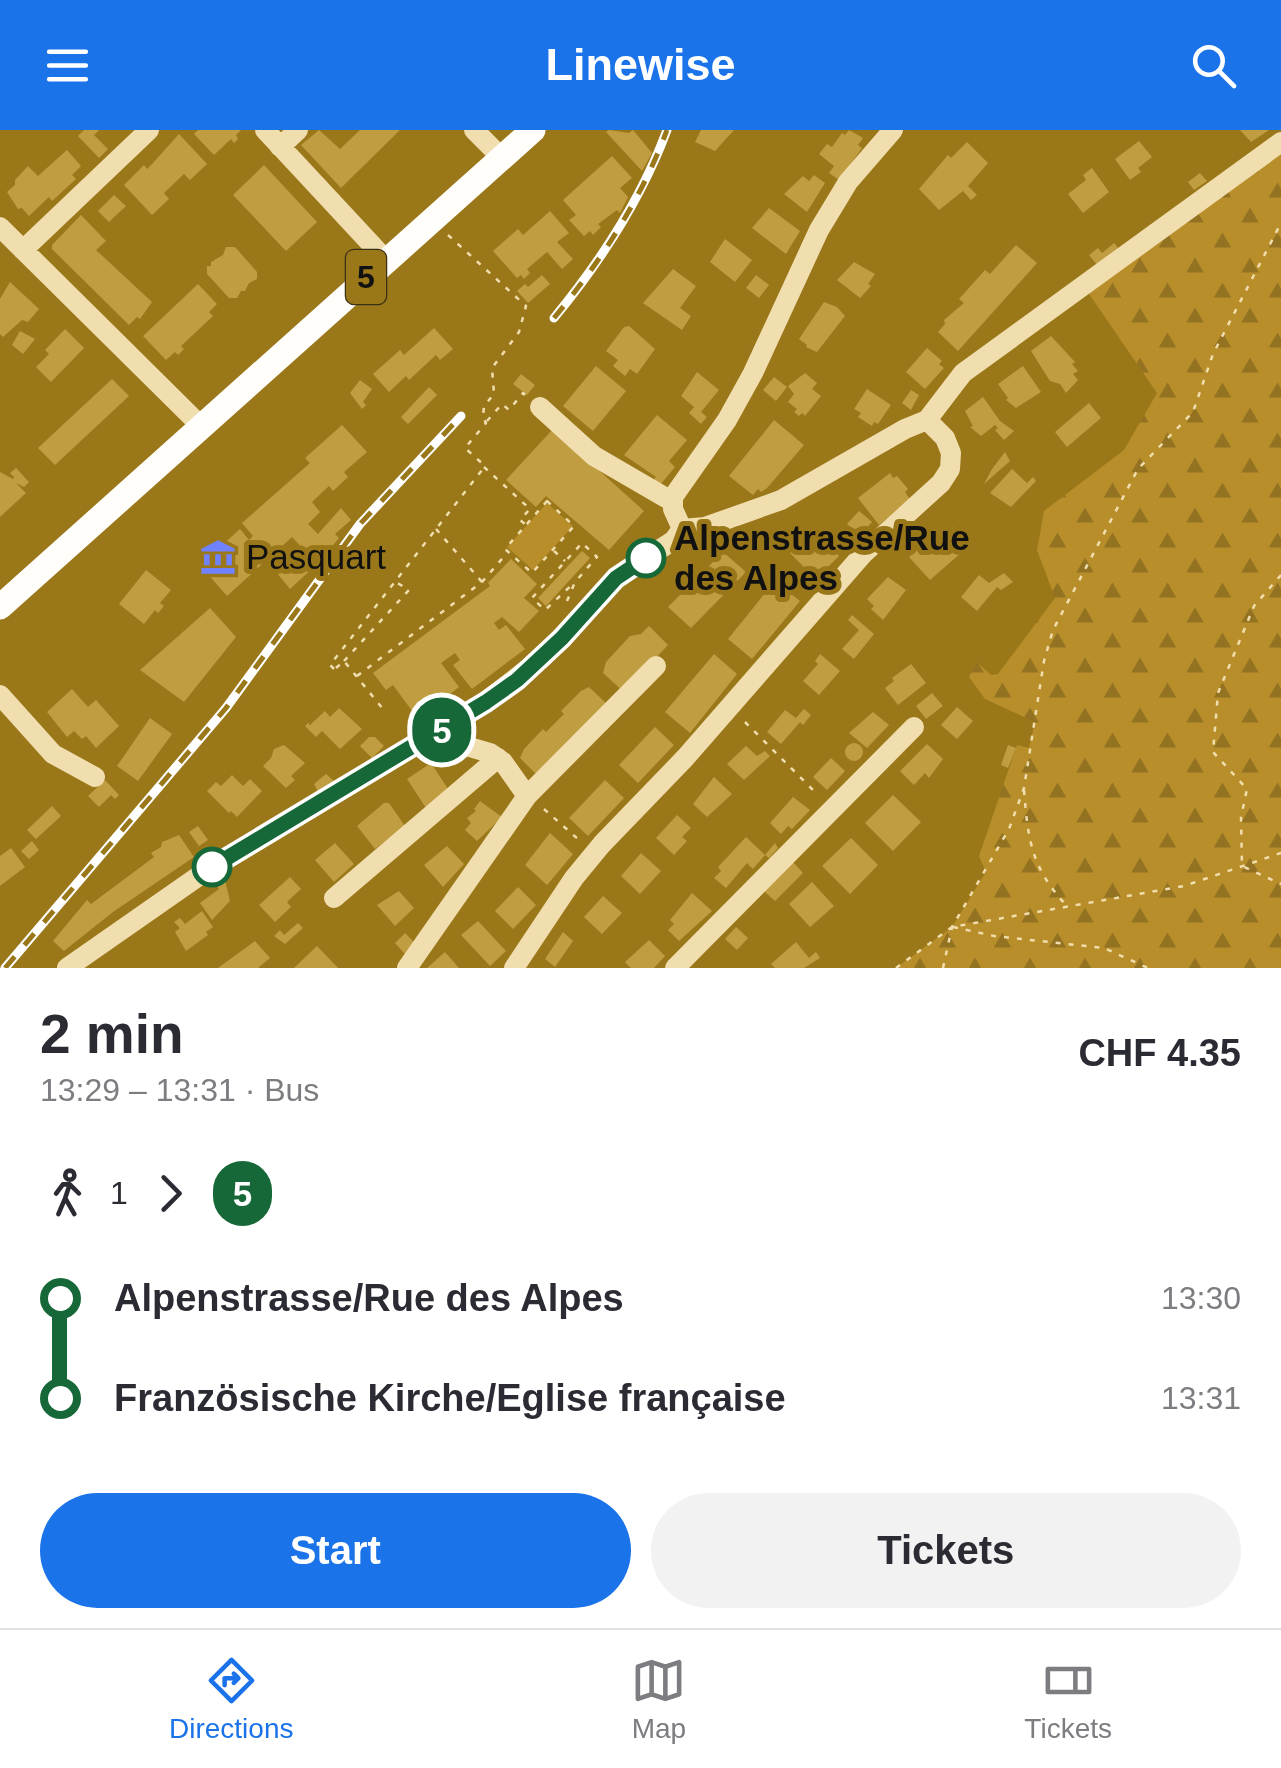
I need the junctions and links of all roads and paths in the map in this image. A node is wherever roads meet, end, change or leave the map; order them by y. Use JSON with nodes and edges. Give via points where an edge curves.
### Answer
{"nodes":[{"id":1,"x":149,"y":130,"type":"edge"},
{"id":2,"x":264,"y":130,"type":"edge"},
{"id":3,"x":298,"y":130,"type":"edge"},
{"id":4,"x":474,"y":130,"type":"edge"},
{"id":5,"x":533,"y":130,"type":"edge"},
{"id":6,"x":892,"y":130,"type":"edge"},
{"id":7,"x":1281,"y":142,"type":"edge"},
{"id":8,"x":280,"y":146,"type":"junction"},
{"id":9,"x":502,"y":158,"type":"junction"},
{"id":10,"x":1281,"y":223,"type":"edge"},
{"id":11,"x":0,"y":227,"type":"edge"},
{"id":12,"x":442,"y":230,"type":"dead end"},
{"id":13,"x":23,"y":250,"type":"junction"},
{"id":14,"x":386,"y":260,"type":"junction"},
{"id":15,"x":540,"y":407,"type":"joint"},
{"id":16,"x":927,"y":420,"type":"junction"},
{"id":17,"x":486,"y":422,"type":"junction"},
{"id":18,"x":202,"y":426,"type":"junction"},
{"id":19,"x":484,"y":468,"type":"junction"},
{"id":20,"x":673,"y":502,"type":"junction"},
{"id":21,"x":526,"y":525,"type":"junction"},
{"id":22,"x":435,"y":528,"type":"junction"},
{"id":23,"x":682,"y":529,"type":"junction"},
{"id":24,"x":553,"y":550,"type":"junction"},
{"id":25,"x":508,"y":552,"type":"junction"},
{"id":26,"x":565,"y":561,"type":"junction"},
{"id":27,"x":592,"y":563,"type":"junction"},
{"id":28,"x":600,"y":570,"type":"dead end"},
{"id":29,"x":1281,"y":576,"type":"edge"},
{"id":30,"x":394,"y":581,"type":"junction"},
{"id":31,"x":482,"y":582,"type":"junction"},
{"id":32,"x":576,"y":582,"type":"junction"},
{"id":33,"x":0,"y":607,"type":"edge"},
{"id":34,"x":560,"y":612,"type":"dead end"},
{"id":35,"x":344,"y":661,"type":"junction"},
{"id":36,"x":656,"y":666,"type":"dead end"},
{"id":37,"x":357,"y":676,"type":"junction"},
{"id":38,"x":0,"y":695,"type":"edge"},
{"id":39,"x":730,"y":707,"type":"junction"},
{"id":40,"x":384,"y":709,"type":"dead end"},
{"id":41,"x":914,"y":726,"type":"dead end"},
{"id":42,"x":432,"y":736,"type":"junction"},
{"id":43,"x":498,"y":758,"type":"junction"},
{"id":44,"x":95,"y":777,"type":"dead end"},
{"id":45,"x":1024,"y":788,"type":"junction"},
{"id":46,"x":527,"y":796,"type":"junction"},
{"id":47,"x":832,"y":810,"type":"junction"},
{"id":48,"x":1281,"y":852,"type":"edge"},
{"id":49,"x":594,"y":854,"type":"junction"},
{"id":50,"x":1242,"y":866,"type":"junction"},
{"id":51,"x":1281,"y":884,"type":"edge"},
{"id":52,"x":334,"y":898,"type":"dead end"},
{"id":53,"x":1066,"y":905,"type":"junction"},
{"id":54,"x":952,"y":927,"type":"junction"},
{"id":55,"x":67,"y":968,"type":"edge"},
{"id":56,"x":407,"y":968,"type":"edge"},
{"id":57,"x":514,"y":968,"type":"edge"},
{"id":58,"x":675,"y":968,"type":"edge"},
{"id":59,"x":896,"y":968,"type":"edge"},
{"id":60,"x":942,"y":968,"type":"edge"},
{"id":61,"x":1148,"y":968,"type":"edge"}],
"edges":[{"from":1,"to":13,"type":"street"},
{"from":2,"to":8,"type":"street"},
{"from":3,"to":8,"type":"street"},
{"from":4,"to":9,"type":"street"},
{"from":5,"to":9,"type":"main road","number":"5"},
{"from":6,"to":20,"type":"street","via":[[848,182],[727,420]]},
{"from":7,"to":16,"type":"street","via":[[963,373]]},
{"from":8,"to":14,"type":"street"},
{"from":9,"to":14,"type":"main road","number":"5"},
{"from":10,"to":45,"type":"path","via":[[1213,354],[1193,412],[1138,469],[1054,630]]},
{"from":11,"to":13,"type":"street"},
{"from":12,"to":17,"type":"path","via":[[526,306],[519,332],[492,368]]},
{"from":13,"to":18,"type":"street"},
{"from":14,"to":18,"type":"main road","number":"5"},
{"from":15,"to":17,"type":"path","via":[[523,394]]},
{"from":15,"to":20,"type":"street","via":[[594,456]]},
{"from":16,"to":23,"type":"street","via":[[781,500]]},
{"from":16,"to":39,"type":"street","via":[[949,445],[946,476],[864,554]]},
{"from":17,"to":19,"type":"path","via":[[465,448]]},
{"from":18,"to":33,"type":"main road","number":"5"},
{"from":19,"to":21,"type":"path","via":[[530,509],[520,520]]},
{"from":19,"to":22,"type":"path"},
{"from":20,"to":23,"type":"street"},
{"from":21,"to":24,"type":"path","via":[[547,500],[574,526]]},
{"from":21,"to":25,"type":"path"},
{"from":22,"to":30,"type":"path"},
{"from":22,"to":31,"type":"path"},
{"from":23,"to":42,"type":"street","via":[[616,578],[517,680]]},
{"from":24,"to":25,"type":"path","via":[[532,573]]},
{"from":24,"to":26,"type":"path"},
{"from":25,"to":31,"type":"path"},
{"from":26,"to":27,"type":"path","via":[[582,542],[597,556]]},
{"from":26,"to":32,"type":"path","via":[[532,598],[546,610]]},
{"from":27,"to":28,"type":"path"},
{"from":27,"to":32,"type":"path"},
{"from":29,"to":50,"type":"path","via":[[1254,606],[1218,693],[1213,752],[1248,789]]},
{"from":30,"to":35,"type":"path","via":[[409,590]]},
{"from":30,"to":35,"type":"path","via":[[330,665],[334,670]]},
{"from":31,"to":37,"type":"path"},
{"from":32,"to":34,"type":"path"},
{"from":35,"to":37,"type":"path"},
{"from":36,"to":46,"type":"street"},
{"from":37,"to":40,"type":"path"},
{"from":38,"to":44,"type":"street","via":[[53,754]]},
{"from":39,"to":47,"type":"path"},
{"from":39,"to":49,"type":"street"},
{"from":41,"to":47,"type":"street"},
{"from":42,"to":43,"type":"street"},
{"from":42,"to":55,"type":"street","via":[[206,870]]},
{"from":43,"to":46,"type":"street"},
{"from":43,"to":52,"type":"street"},
{"from":45,"to":53,"type":"path","via":[[1034,862]]},
{"from":45,"to":54,"type":"path","via":[[1009,829]]},
{"from":46,"to":49,"type":"path"},
{"from":46,"to":56,"type":"street"},
{"from":47,"to":58,"type":"street"},
{"from":48,"to":50,"type":"path"},
{"from":49,"to":57,"type":"street"},
{"from":50,"to":51,"type":"path"},
{"from":50,"to":53,"type":"path","via":[[1184,886]]},
{"from":53,"to":54,"type":"path"},
{"from":54,"to":59,"type":"path"},
{"from":54,"to":60,"type":"path"},
{"from":54,"to":61,"type":"path","via":[[1104,948]]}]}
